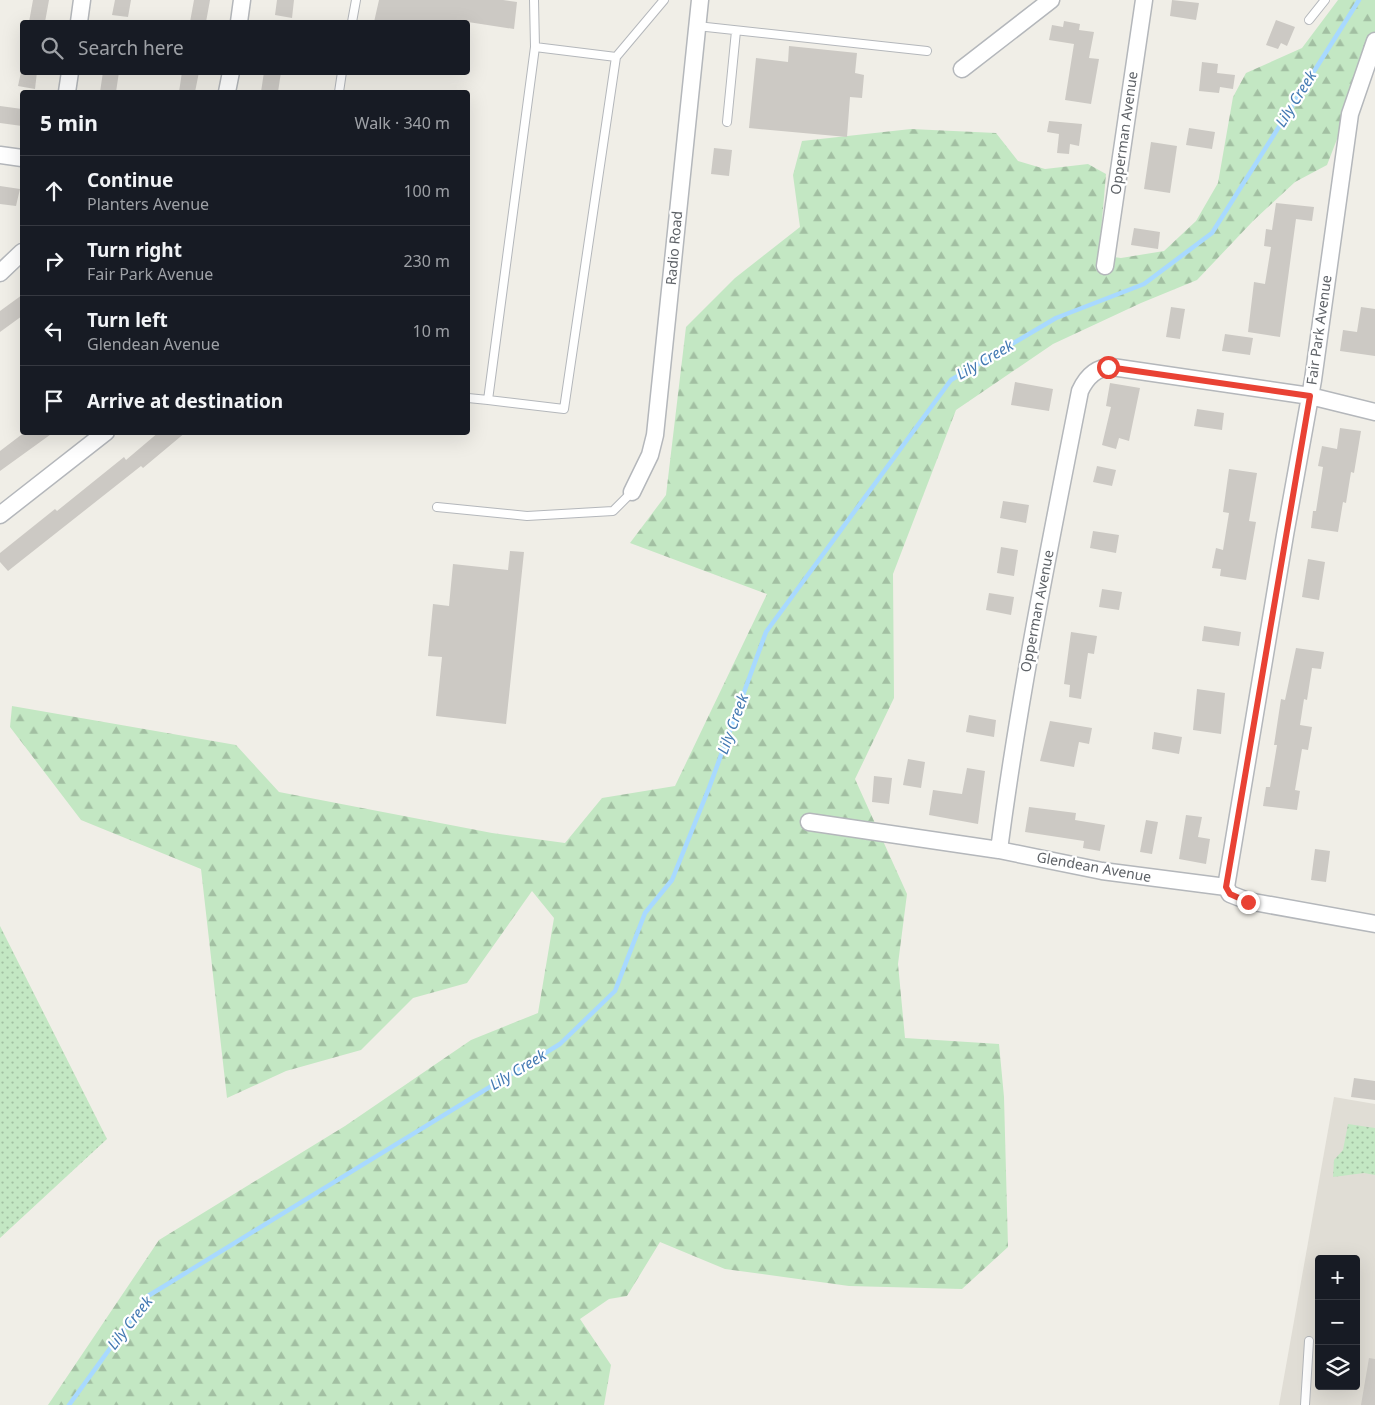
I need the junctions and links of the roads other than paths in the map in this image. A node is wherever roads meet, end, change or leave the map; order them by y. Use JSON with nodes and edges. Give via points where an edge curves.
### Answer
{"nodes":[{"id":1,"x":82,"y":0,"type":"edge"},
{"id":2,"x":242,"y":0,"type":"edge"},
{"id":3,"x":356,"y":0,"type":"edge"},
{"id":4,"x":534,"y":0,"type":"edge"},
{"id":5,"x":664,"y":0,"type":"edge"},
{"id":6,"x":700,"y":0,"type":"edge"},
{"id":7,"x":1050,"y":0,"type":"edge"},
{"id":8,"x":1144,"y":0,"type":"edge"},
{"id":9,"x":1325,"y":0,"type":"edge"},
{"id":10,"x":78,"y":20,"type":"edge"},
{"id":11,"x":239,"y":20,"type":"edge"},
{"id":12,"x":352,"y":20,"type":"edge"},
{"id":13,"x":1309,"y":20,"type":"dead end"},
{"id":14,"x":697,"y":26,"type":"junction"},
{"id":15,"x":736,"y":31,"type":"junction"},
{"id":16,"x":1375,"y":41,"type":"edge"},
{"id":17,"x":535,"y":47,"type":"junction"},
{"id":18,"x":927,"y":51,"type":"dead end"},
{"id":19,"x":616,"y":57,"type":"junction"},
{"id":20,"x":962,"y":69,"type":"dead end"},
{"id":21,"x":70,"y":75,"type":"edge"},
{"id":22,"x":230,"y":75,"type":"edge"},
{"id":23,"x":342,"y":75,"type":"edge"},
{"id":24,"x":67,"y":90,"type":"edge"},
{"id":25,"x":227,"y":90,"type":"edge"},
{"id":26,"x":339,"y":90,"type":"edge"},
{"id":27,"x":727,"y":122,"type":"dead end"},
{"id":28,"x":0,"y":155,"type":"edge"},
{"id":29,"x":20,"y":158,"type":"edge"},
{"id":30,"x":20,"y":254,"type":"edge"},
{"id":31,"x":1105,"y":266,"type":"dead end"},
{"id":32,"x":0,"y":272,"type":"edge"},
{"id":33,"x":1310,"y":396,"type":"junction"},
{"id":34,"x":470,"y":398,"type":"edge"},
{"id":35,"x":488,"y":400,"type":"junction"},
{"id":36,"x":1375,"y":412,"type":"edge"},
{"id":37,"x":102,"y":435,"type":"edge"},
{"id":38,"x":632,"y":492,"type":"joint"},
{"id":39,"x":438,"y":507,"type":"dead end"},
{"id":40,"x":0,"y":515,"type":"edge"},
{"id":41,"x":808,"y":822,"type":"dead end"},
{"id":42,"x":999,"y":850,"type":"junction"},
{"id":43,"x":1226,"y":887,"type":"junction"},
{"id":44,"x":1375,"y":924,"type":"edge"},
{"id":45,"x":1309,"y":1341,"type":"dead end"},
{"id":46,"x":1305,"y":1405,"type":"edge"}],
"edges":[{"from":1,"to":10,"type":"street"},
{"from":2,"to":11,"type":"street"},
{"from":3,"to":12,"type":"lane"},
{"from":4,"to":17,"type":"lane"},
{"from":5,"to":19,"type":"lane"},
{"from":6,"to":14,"type":"street","name":"Radio Road"},
{"from":7,"to":20,"type":"street"},
{"from":8,"to":31,"type":"street","name":"Opperman Avenue"},
{"from":9,"to":13,"type":"lane"},
{"from":14,"to":15,"type":"lane"},
{"from":14,"to":38,"type":"street","name":"Radio Road","via":[[655,435],[650,455]]},
{"from":15,"to":18,"type":"lane"},
{"from":15,"to":27,"type":"lane"},
{"from":16,"to":33,"type":"street","name":"Fair Park Avenue","via":[[1350,114]]},
{"from":17,"to":19,"type":"lane"},
{"from":17,"to":35,"type":"lane"},
{"from":19,"to":35,"type":"lane","via":[[564,409]]},
{"from":21,"to":24,"type":"street"},
{"from":22,"to":25,"type":"street"},
{"from":23,"to":26,"type":"lane"},
{"from":28,"to":29,"type":"street"},
{"from":30,"to":32,"type":"street"},
{"from":33,"to":36,"type":"street"},
{"from":33,"to":42,"type":"street","name":"Opperman Avenue","via":[[1112,367],[1090,375],[1080,391],[1049,546]]},
{"from":33,"to":43,"type":"street","name":"Fair Park Avenue"},
{"from":34,"to":35,"type":"lane"},
{"from":37,"to":40,"type":"street"},
{"from":38,"to":39,"type":"lane","via":[[613,511],[570,515],[528,516]]},
{"from":41,"to":42,"type":"street","name":"Glendean Avenue"},
{"from":42,"to":43,"type":"street","name":"Glendean Avenue","via":[[1102,871]]},
{"from":43,"to":44,"type":"street","name":"Glendean Avenue","via":[[1230,894],[1248,902]]},
{"from":45,"to":46,"type":"lane"}]}
